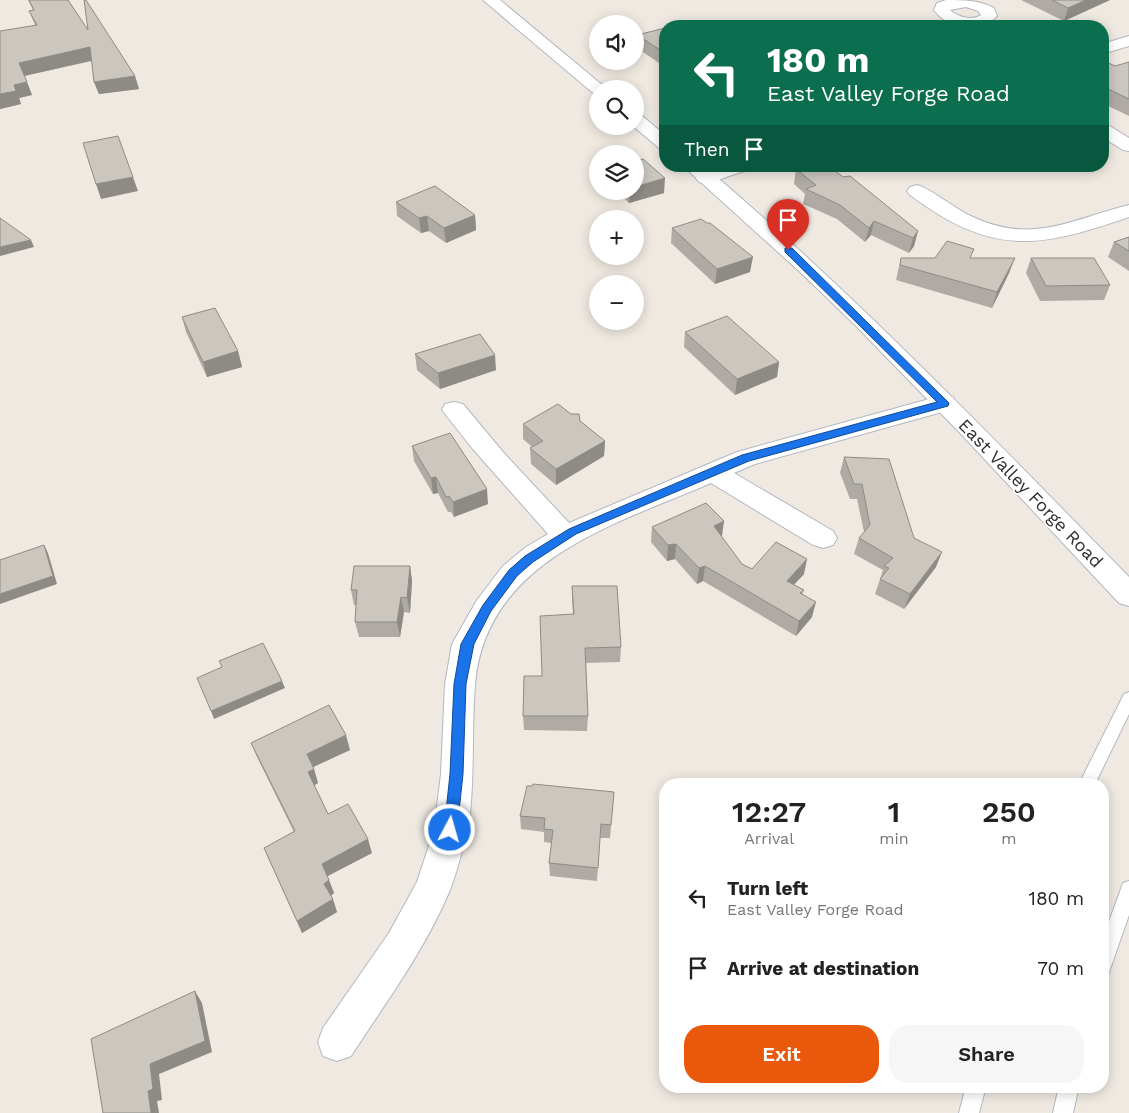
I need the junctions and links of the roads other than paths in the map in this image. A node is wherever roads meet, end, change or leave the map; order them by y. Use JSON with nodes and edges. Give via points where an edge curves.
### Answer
{"nodes":[{"id":1,"x":492,"y":0,"type":"edge"},
{"id":2,"x":1129,"y":41,"type":"edge"},
{"id":3,"x":1109,"y":48,"type":"edge"},
{"id":4,"x":589,"y":81,"type":"edge"},
{"id":5,"x":644,"y":126,"type":"edge"},
{"id":6,"x":1109,"y":133,"type":"edge"},
{"id":7,"x":659,"y":139,"type":"edge"},
{"id":8,"x":1129,"y":146,"type":"edge"},
{"id":9,"x":699,"y":172,"type":"edge"},
{"id":10,"x":917,"y":191,"type":"dead end"},
{"id":11,"x":1129,"y":211,"type":"edge"},
{"id":12,"x":944,"y":403,"type":"junction"},
{"id":13,"x":454,"y":410,"type":"dead end"},
{"id":14,"x":713,"y":473,"type":"junction"},
{"id":15,"x":565,"y":536,"type":"junction"},
{"id":16,"x":824,"y":538,"type":"dead end"},
{"id":17,"x":1129,"y":595,"type":"edge"},
{"id":18,"x":1129,"y":698,"type":"edge"},
{"id":19,"x":1090,"y":778,"type":"edge"},
{"id":20,"x":1129,"y":889,"type":"edge"},
{"id":21,"x":1109,"y":948,"type":"edge"},
{"id":22,"x":337,"y":1042,"type":"dead end"},
{"id":23,"x":974,"y":1093,"type":"edge"},
{"id":24,"x":1067,"y":1093,"type":"edge"},
{"id":25,"x":968,"y":1113,"type":"edge"},
{"id":26,"x":1062,"y":1113,"type":"edge"}],
"edges":[{"from":1,"to":4,"type":"street"},
{"from":2,"to":3,"type":"street"},
{"from":5,"to":7,"type":"street"},
{"from":6,"to":8,"type":"street"},
{"from":9,"to":12,"type":"street","name":"East Valley Forge Road","via":[[826,285]]},
{"from":10,"to":11,"type":"street","via":[[958,220],[984,230],[1011,235],[1040,236],[1065,232]]},
{"from":12,"to":14,"type":"street","via":[[746,458]]},
{"from":12,"to":17,"type":"street","name":"East Valley Forge Road"},
{"from":13,"to":15,"type":"street","via":[[502,469]]},
{"from":14,"to":15,"type":"street"},
{"from":14,"to":16,"type":"street"},
{"from":15,"to":22,"type":"street","via":[[513,573],[487,608],[468,644],[460,684],[457,774],[450,830],[433,888],[402,946]]},
{"from":18,"to":19,"type":"lane"},
{"from":20,"to":21,"type":"lane"},
{"from":23,"to":25,"type":"lane"},
{"from":24,"to":26,"type":"lane"}]}
